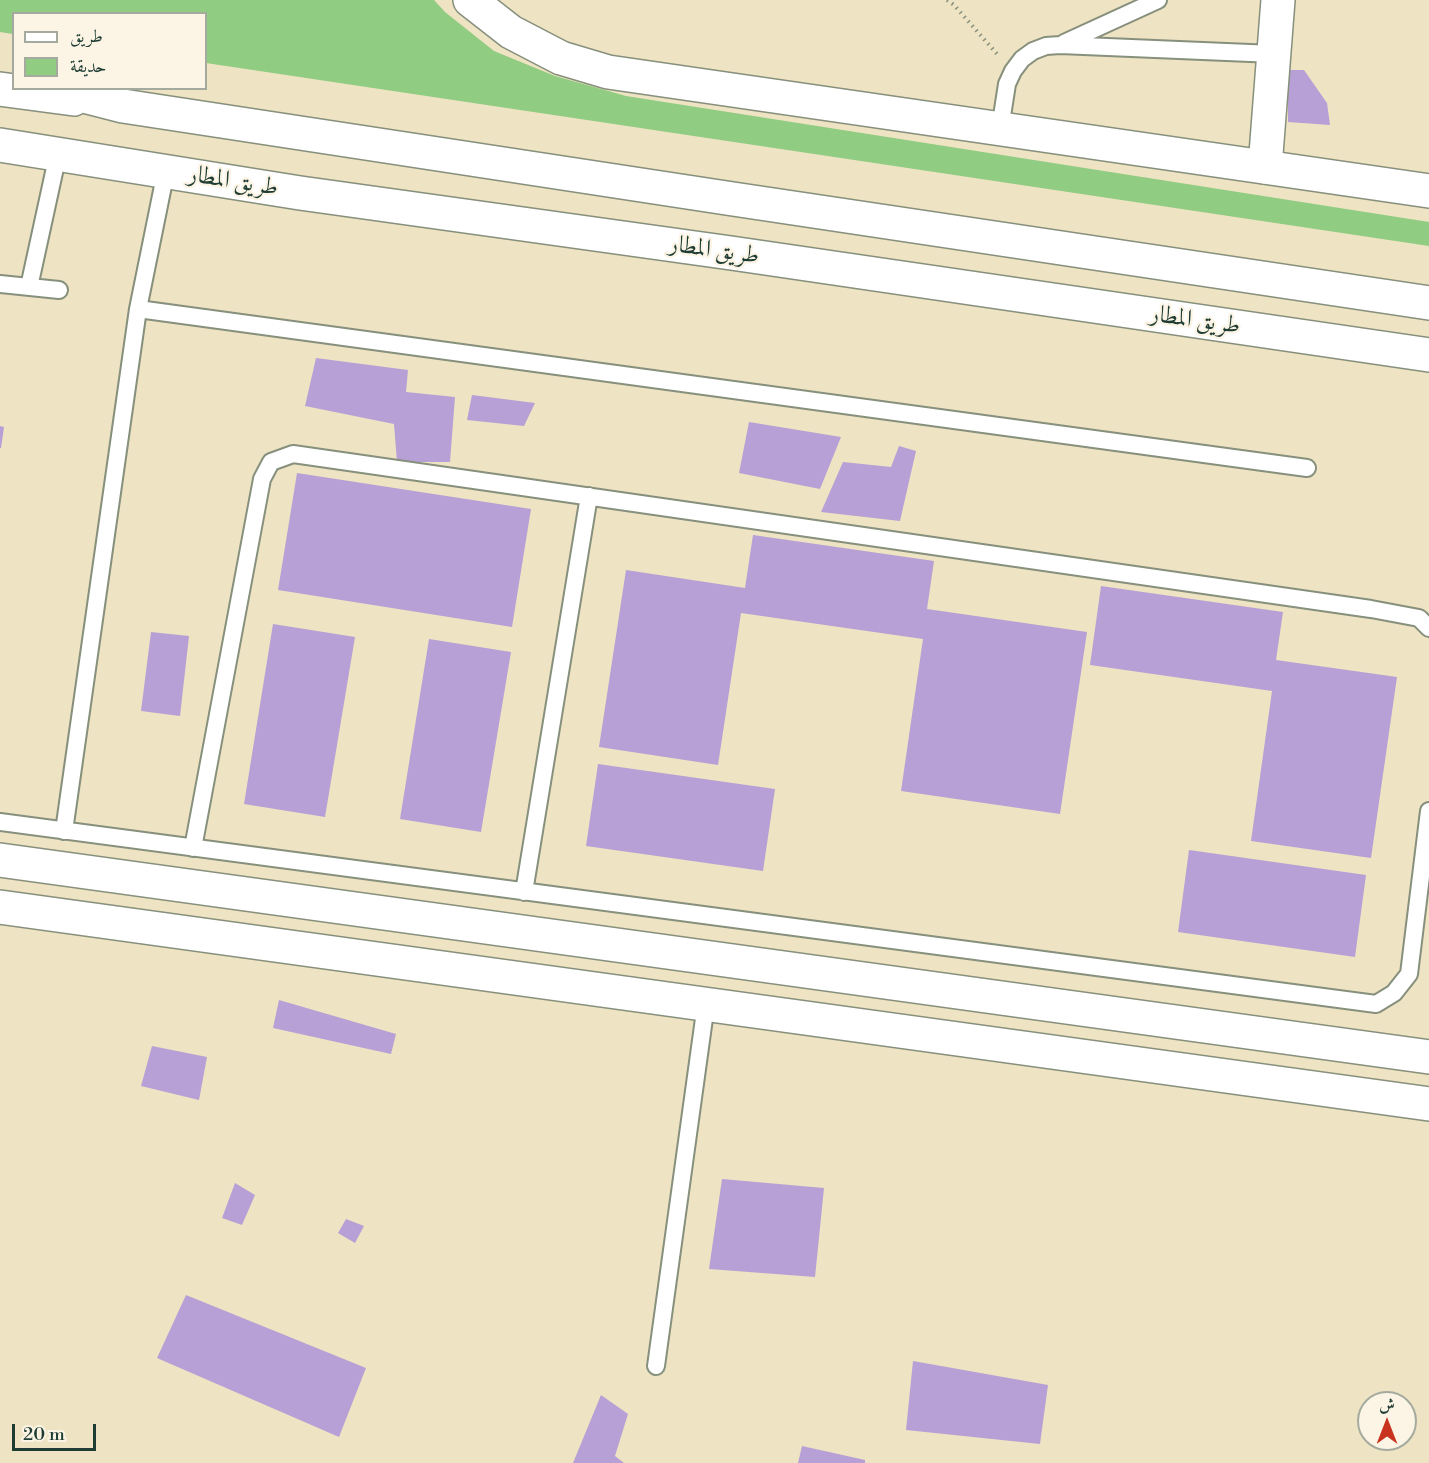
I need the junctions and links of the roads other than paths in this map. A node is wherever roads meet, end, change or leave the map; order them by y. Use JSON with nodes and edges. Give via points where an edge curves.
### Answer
{"nodes":[{"id":1,"x":470,"y":0,"type":"edge"},
{"id":2,"x":1158,"y":0,"type":"edge"},
{"id":3,"x":1278,"y":0,"type":"edge"},
{"id":4,"x":1060,"y":45,"type":"junction"},
{"id":5,"x":1274,"y":54,"type":"junction"},
{"id":6,"x":0,"y":89,"type":"edge"},
{"id":7,"x":61,"y":90,"type":"edge"},
{"id":8,"x":123,"y":106,"type":"junction"},
{"id":9,"x":1000,"y":129,"type":"junction"},
{"id":10,"x":0,"y":145,"type":"edge"},
{"id":11,"x":58,"y":154,"type":"junction"},
{"id":12,"x":1265,"y":167,"type":"junction"},
{"id":13,"x":166,"y":171,"type":"junction"},
{"id":14,"x":1429,"y":191,"type":"edge"},
{"id":15,"x":0,"y":284,"type":"edge"},
{"id":16,"x":29,"y":287,"type":"junction"},
{"id":17,"x":59,"y":290,"type":"dead end"},
{"id":18,"x":1429,"y":303,"type":"edge"},
{"id":19,"x":138,"y":309,"type":"junction"},
{"id":20,"x":1429,"y":356,"type":"edge"},
{"id":21,"x":1307,"y":468,"type":"dead end"},
{"id":22,"x":589,"y":496,"type":"junction"},
{"id":23,"x":1429,"y":628,"type":"edge"},
{"id":24,"x":1429,"y":811,"type":"edge"},
{"id":25,"x":0,"y":822,"type":"edge"},
{"id":26,"x":64,"y":831,"type":"junction"},
{"id":27,"x":193,"y":848,"type":"junction"},
{"id":28,"x":0,"y":860,"type":"edge"},
{"id":29,"x":524,"y":892,"type":"junction"},
{"id":30,"x":0,"y":907,"type":"edge"},
{"id":31,"x":681,"y":954,"type":"junction"},
{"id":32,"x":690,"y":1002,"type":"junction"},
{"id":33,"x":1429,"y":1057,"type":"edge"},
{"id":34,"x":1429,"y":1104,"type":"edge"},
{"id":35,"x":656,"y":1366,"type":"dead end"}],
"edges":[{"from":1,"to":9,"type":"main road","via":[[511,32],[561,58],[608,72]]},
{"from":2,"to":4,"type":"lane"},
{"from":3,"to":5,"type":"main road"},
{"from":4,"to":5,"type":"lane"},
{"from":4,"to":9,"type":"lane","via":[[1033,51],[1013,71],[1007,84]]},
{"from":5,"to":12,"type":"main road"},
{"from":6,"to":8,"type":"main road"},
{"from":7,"to":8,"type":"main road"},
{"from":8,"to":18,"type":"main road"},
{"from":9,"to":12,"type":"main road"},
{"from":10,"to":11,"type":"main road","name":"طريق المطار"},
{"from":11,"to":13,"type":"main road","name":"طريق المطار"},
{"from":11,"to":16,"type":"lane"},
{"from":12,"to":14,"type":"main road"},
{"from":13,"to":19,"type":"lane"},
{"from":13,"to":20,"type":"main road","name":"طريق المطار"},
{"from":15,"to":16,"type":"lane"},
{"from":16,"to":17,"type":"lane"},
{"from":19,"to":21,"type":"lane"},
{"from":19,"to":26,"type":"lane"},
{"from":22,"to":23,"type":"lane","via":[[1371,609],[1419,618]]},
{"from":22,"to":27,"type":"lane","via":[[293,454],[271,462],[262,479]]},
{"from":22,"to":29,"type":"lane"},
{"from":24,"to":29,"type":"lane","via":[[1409,974],[1394,993],[1376,1004]]},
{"from":25,"to":26,"type":"lane"},
{"from":26,"to":27,"type":"lane"},
{"from":27,"to":29,"type":"lane"},
{"from":28,"to":31,"type":"main road"},
{"from":30,"to":32,"type":"main road"},
{"from":31,"to":32,"type":"main road"},
{"from":31,"to":33,"type":"main road"},
{"from":32,"to":34,"type":"main road"},
{"from":32,"to":35,"type":"lane"}]}
